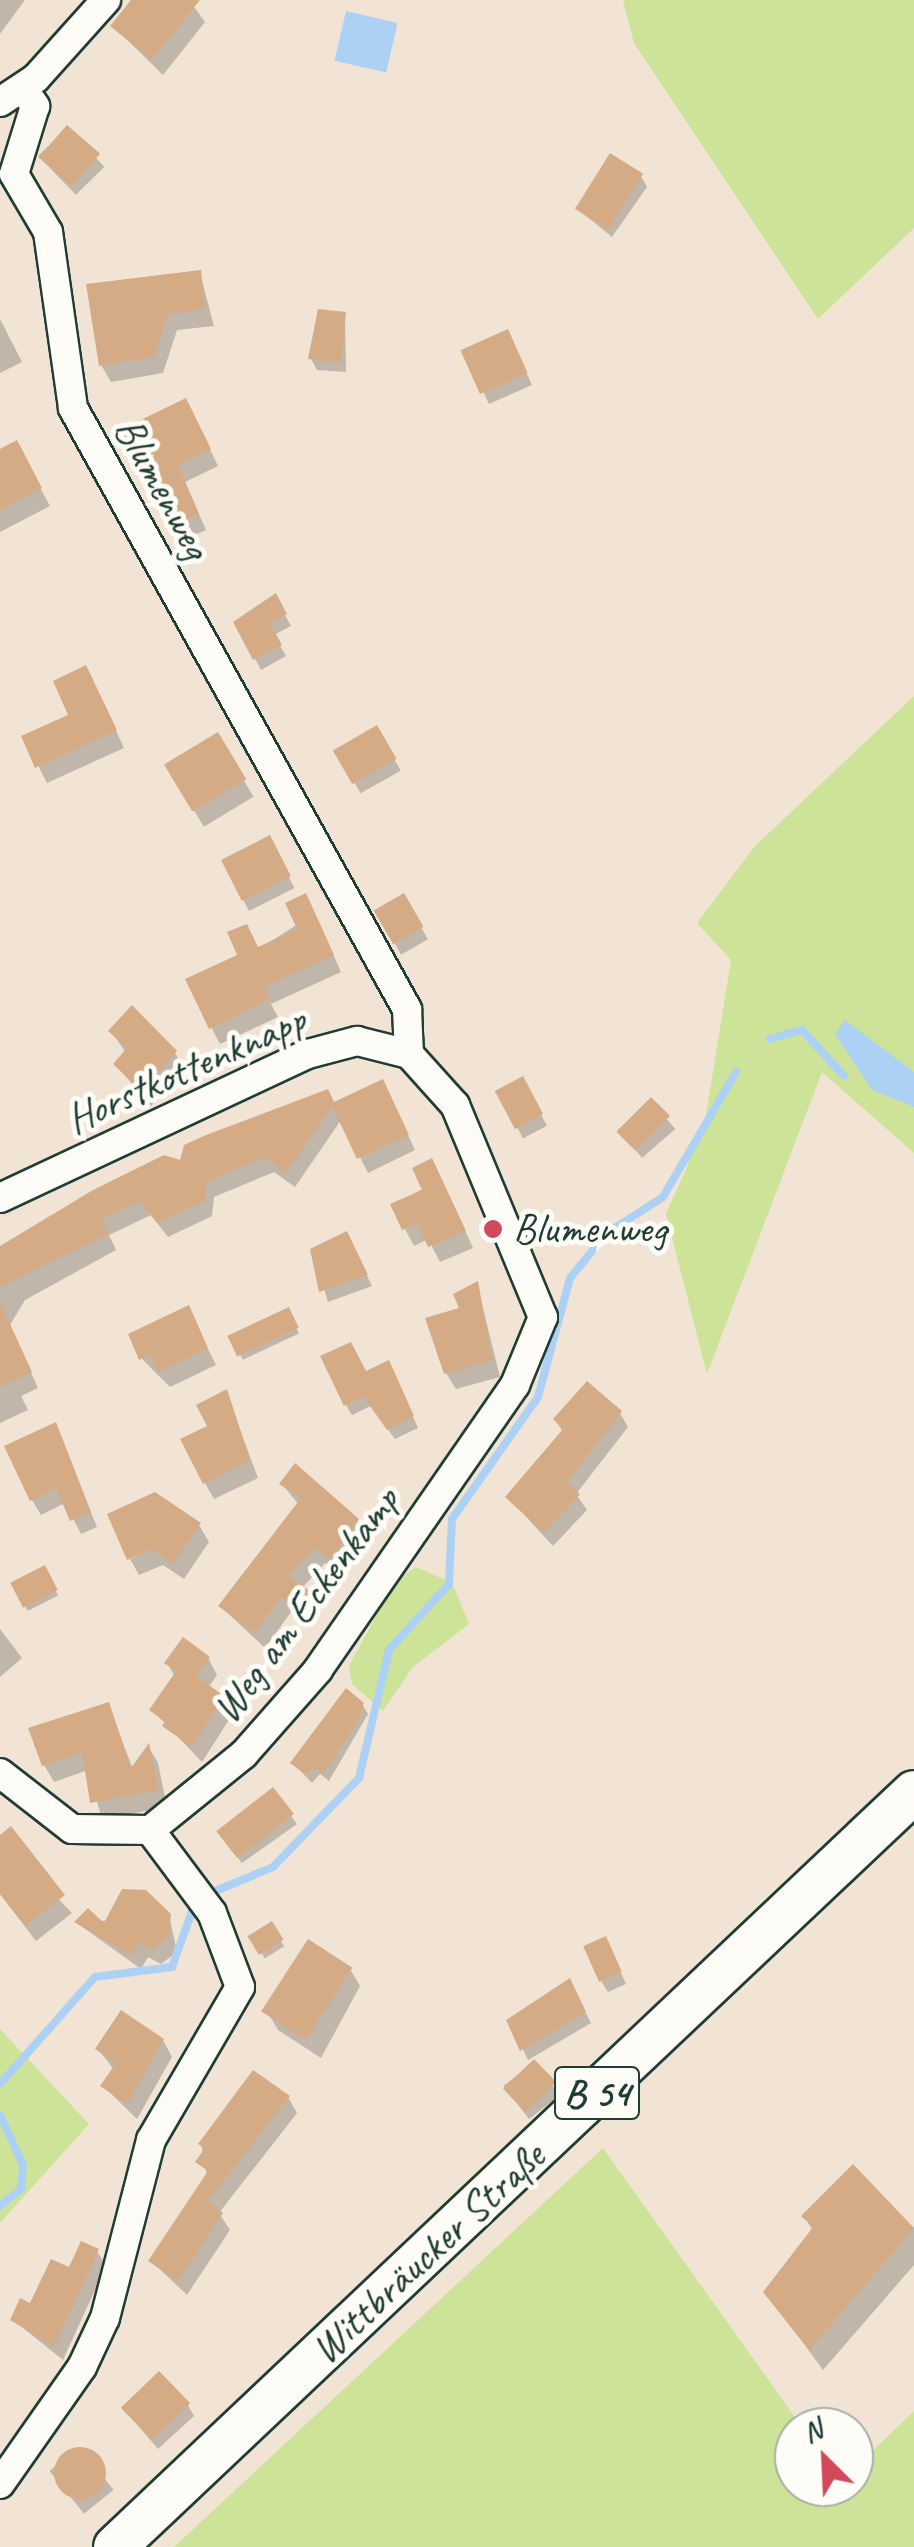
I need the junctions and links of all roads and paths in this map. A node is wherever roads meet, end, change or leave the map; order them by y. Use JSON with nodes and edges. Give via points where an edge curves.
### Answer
{"nodes":[{"id":1,"x":106,"y":0,"type":"edge"},
{"id":2,"x":7,"y":94,"type":"edge"},
{"id":3,"x":409,"y":1054,"type":"junction"},
{"id":4,"x":0,"y":1198,"type":"edge"},
{"id":5,"x":0,"y":1773,"type":"edge"},
{"id":6,"x":914,"y":1792,"type":"edge"},
{"id":7,"x":150,"y":1830,"type":"junction"},
{"id":8,"x":0,"y":2484,"type":"edge"},
{"id":9,"x":115,"y":2547,"type":"edge"}],
"edges":[{"from":1,"to":2,"type":"street"},
{"from":2,"to":3,"type":"street","name":"Blumenweg","via":[[36,106],[14,174],[48,232],[73,408],[407,1009]]},
{"from":3,"to":4,"type":"street","name":"Horstkottenknapp","via":[[357,1041],[308,1054]]},
{"from":3,"to":7,"type":"street","name":"Weg am Eckenkamp","via":[[455,1105],[543,1317],[515,1385],[283,1713]]},
{"from":5,"to":7,"type":"street","via":[[72,1829]]},
{"from":6,"to":9,"type":"main road","name":"Wittbräucker Straße","number":"B 54"},
{"from":7,"to":8,"type":"street","via":[[212,1913],[240,1987],[230,2016],[151,2140],[105,2318],[82,2367]]}]}
